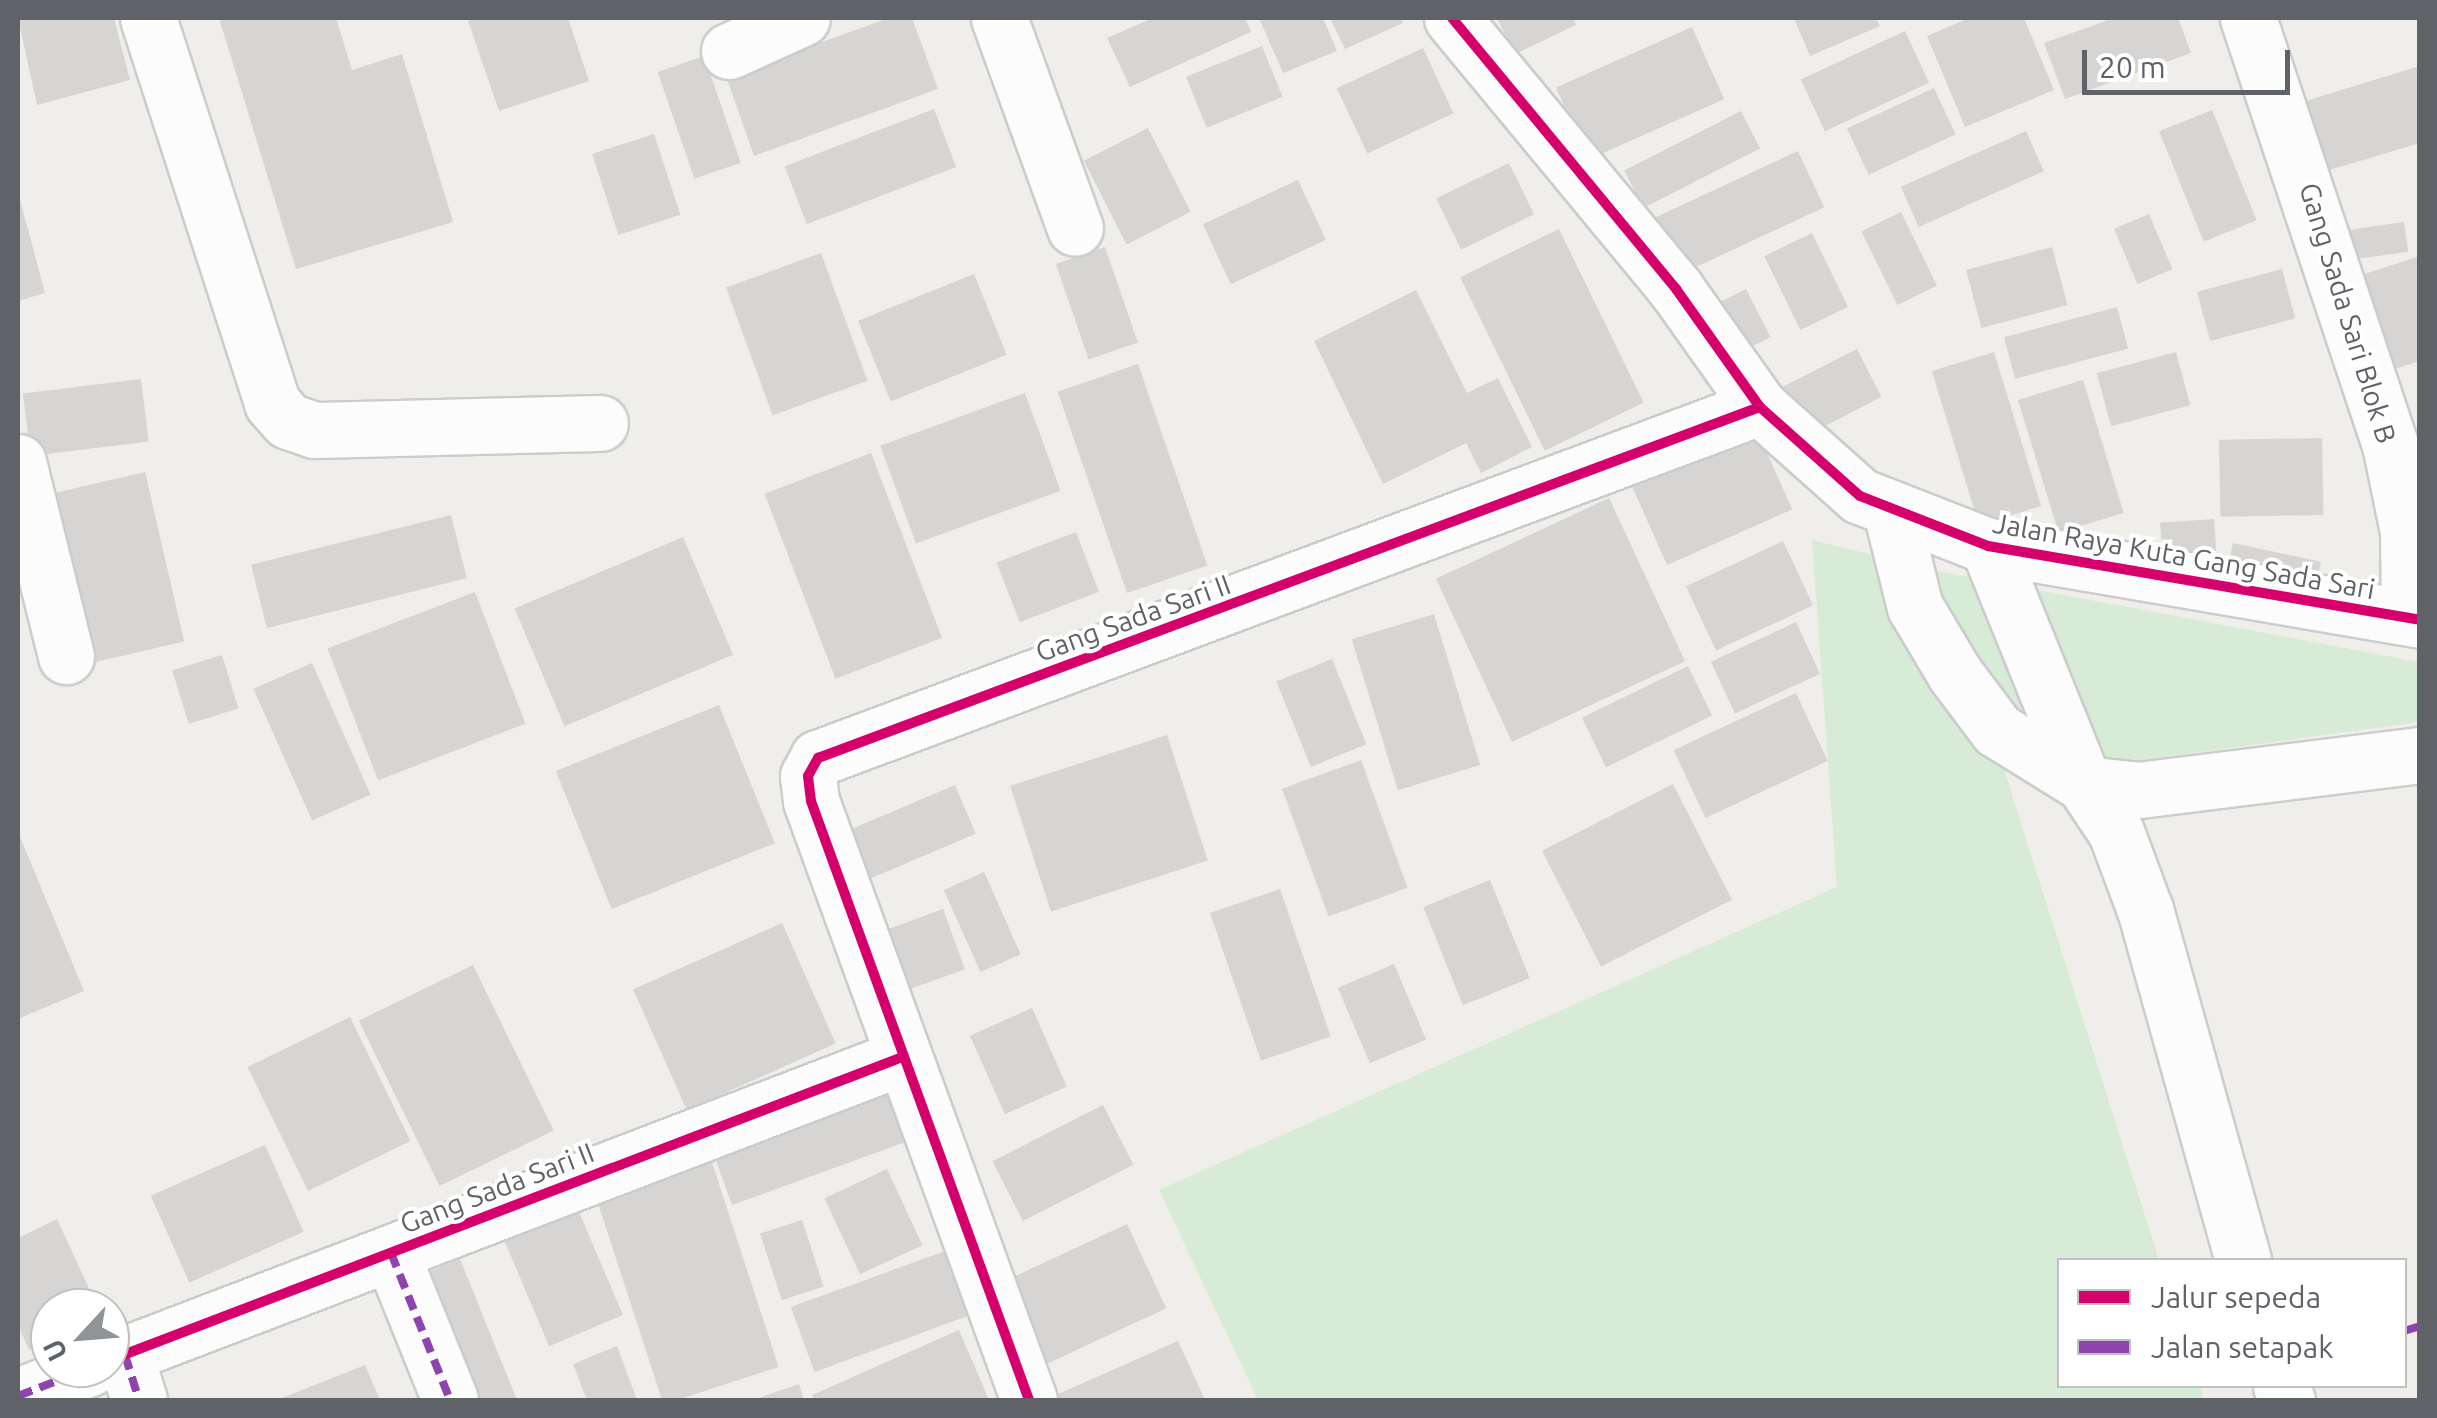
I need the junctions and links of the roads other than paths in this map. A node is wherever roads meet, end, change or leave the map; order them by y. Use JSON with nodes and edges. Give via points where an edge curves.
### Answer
{"nodes":[{"id":1,"x":148,"y":18,"type":"edge"},
{"id":2,"x":802,"y":18,"type":"edge"},
{"id":3,"x":999,"y":18,"type":"edge"},
{"id":4,"x":1452,"y":18,"type":"edge"},
{"id":5,"x":2248,"y":18,"type":"edge"},
{"id":6,"x":729,"y":51,"type":"dead end"},
{"id":7,"x":1075,"y":228,"type":"dead end"},
{"id":8,"x":1760,"y":407,"type":"junction"},
{"id":9,"x":600,"y":423,"type":"dead end"},
{"id":10,"x":18,"y":462,"type":"edge"},
{"id":11,"x":1891,"y":511,"type":"junction"},
{"id":12,"x":1988,"y":546,"type":"junction"},
{"id":13,"x":2414,"y":618,"type":"edge"},
{"id":14,"x":66,"y":656,"type":"dead end"},
{"id":15,"x":2420,"y":755,"type":"edge"},
{"id":16,"x":2084,"y":784,"type":"junction"},
{"id":17,"x":900,"y":1058,"type":"junction"},
{"id":18,"x":391,"y":1253,"type":"junction"},
{"id":19,"x":2241,"y":1258,"type":"edge"},
{"id":20,"x":130,"y":1365,"type":"edge"},
{"id":21,"x":49,"y":1388,"type":"edge"},
{"id":22,"x":18,"y":1396,"type":"edge"},
{"id":23,"x":450,"y":1400,"type":"edge"},
{"id":24,"x":1029,"y":1400,"type":"edge"}],
"edges":[{"from":1,"to":9,"type":"street","via":[[272,403],[288,421],[314,430]]},
{"from":2,"to":6,"type":"street"},
{"from":3,"to":7,"type":"street"},
{"from":4,"to":8,"type":"street","name":"Jalan Raya Kuta Gang Sada Sari","via":[[1676,289]]},
{"from":5,"to":13,"type":"street","name":"Gang Sada Sari Blok B","via":[[2390,444],[2408,532]]},
{"from":8,"to":11,"type":"street","name":"Jalan Raya Kuta Gang Sada Sari","via":[[1813,460]]},
{"from":8,"to":17,"type":"street","name":"Gang Sada Sari II","via":[[818,758],[808,776],[811,801]]},
{"from":10,"to":14,"type":"street"},
{"from":11,"to":12,"type":"street","name":"Jalan Raya Kuta Gang Sada Sari"},
{"from":11,"to":16,"type":"street","via":[[1915,607],[1954,674],[1997,730]]},
{"from":12,"to":13,"type":"street","name":"Jalan Raya Kuta Gang Sada Sari"},
{"from":12,"to":16,"type":"street"},
{"from":15,"to":16,"type":"street","via":[[2139,790]]},
{"from":16,"to":19,"type":"street","via":[[2116,832],[2145,910]]},
{"from":17,"to":18,"type":"street","name":"Gang Sada Sari II"},
{"from":17,"to":24,"type":"street","name":"Gang Sada Sari II"},
{"from":18,"to":20,"type":"street","name":"Gang Sada Sari II"},
{"from":18,"to":23,"type":"street"},
{"from":21,"to":22,"type":"street","name":"Gang Sada Sari II"}]}
